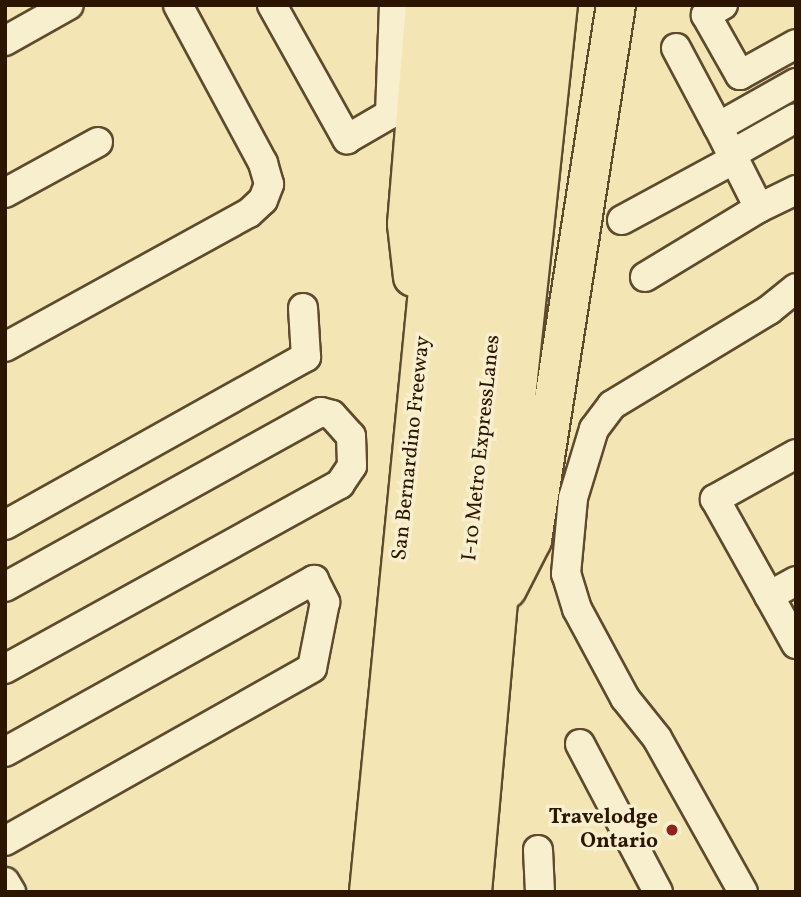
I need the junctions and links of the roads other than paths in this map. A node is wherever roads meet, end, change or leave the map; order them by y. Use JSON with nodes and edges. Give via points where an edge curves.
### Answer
{"nodes":[{"id":1,"x":69,"y":5,"type":"edge"},
{"id":2,"x":178,"y":5,"type":"edge"},
{"id":3,"x":272,"y":5,"type":"edge"},
{"id":4,"x":394,"y":5,"type":"edge"},
{"id":5,"x":425,"y":5,"type":"edge"},
{"id":6,"x":456,"y":5,"type":"edge"},
{"id":7,"x":491,"y":5,"type":"edge"},
{"id":8,"x":526,"y":5,"type":"edge"},
{"id":9,"x":558,"y":5,"type":"edge"},
{"id":10,"x":616,"y":5,"type":"edge"},
{"id":11,"x":723,"y":5,"type":"edge"},
{"id":12,"x":5,"y":41,"type":"edge"},
{"id":13,"x":796,"y":44,"type":"edge"},
{"id":14,"x":676,"y":48,"type":"dead end"},
{"id":15,"x":796,"y":83,"type":"edge"},
{"id":16,"x":796,"y":118,"type":"edge"},
{"id":17,"x":718,"y":127,"type":"junction"},
{"id":18,"x":98,"y":142,"type":"dead end"},
{"id":19,"x":733,"y":156,"type":"junction"},
{"id":20,"x":796,"y":190,"type":"edge"},
{"id":21,"x":5,"y":193,"type":"edge"},
{"id":22,"x":759,"y":208,"type":"junction"},
{"id":23,"x":622,"y":220,"type":"dead end"},
{"id":24,"x":645,"y":277,"type":"dead end"},
{"id":25,"x":796,"y":288,"type":"edge"},
{"id":26,"x":303,"y":308,"type":"dead end"},
{"id":27,"x":5,"y":347,"type":"edge"},
{"id":28,"x":422,"y":352,"type":"junction"},
{"id":29,"x":796,"y":454,"type":"edge"},
{"id":30,"x":5,"y":525,"type":"edge"},
{"id":31,"x":796,"y":581,"type":"edge"},
{"id":32,"x":5,"y":587,"type":"edge"},
{"id":33,"x":769,"y":596,"type":"junction"},
{"id":34,"x":498,"y":606,"type":"junction"},
{"id":35,"x":796,"y":645,"type":"edge"},
{"id":36,"x":5,"y":669,"type":"edge"},
{"id":37,"x":580,"y":744,"type":"dead end"},
{"id":38,"x":5,"y":752,"type":"edge"},
{"id":39,"x":5,"y":841,"type":"edge"},
{"id":40,"x":538,"y":850,"type":"dead end"},
{"id":41,"x":5,"y":882,"type":"edge"},
{"id":42,"x":11,"y":892,"type":"edge"},
{"id":43,"x":369,"y":892,"type":"edge"},
{"id":44,"x":405,"y":892,"type":"edge"},
{"id":45,"x":438,"y":892,"type":"edge"},
{"id":46,"x":472,"y":892,"type":"edge"},
{"id":47,"x":540,"y":892,"type":"edge"},
{"id":48,"x":658,"y":892,"type":"edge"},
{"id":49,"x":743,"y":892,"type":"edge"}],
"edges":[{"from":1,"to":12,"type":"street"},
{"from":2,"to":27,"type":"street","via":[[263,163],[269,184],[263,200],[249,213]]},
{"from":3,"to":4,"type":"street","via":[[347,139],[390,114]]},
{"from":5,"to":28,"type":"highway","via":[[407,224]]},
{"from":6,"to":28,"type":"highway","name":"San Bernardino Freeway"},
{"from":7,"to":44,"type":"highway","name":"I-10 Metro ExpressLanes"},
{"from":8,"to":45,"type":"highway","name":"I-10 Metro ExpressLanes"},
{"from":9,"to":34,"type":"highway"},
{"from":10,"to":34,"type":"highway","via":[[532,540]]},
{"from":11,"to":13,"type":"street","via":[[706,15],[740,75]]},
{"from":14,"to":17,"type":"street"},
{"from":15,"to":17,"type":"street"},
{"from":16,"to":19,"type":"street"},
{"from":17,"to":19,"type":"street"},
{"from":18,"to":21,"type":"street"},
{"from":19,"to":22,"type":"street"},
{"from":19,"to":23,"type":"street"},
{"from":20,"to":22,"type":"street"},
{"from":22,"to":24,"type":"street"},
{"from":25,"to":49,"type":"street","via":[[769,310],[611,405],[594,429],[570,523],[566,574],[586,630],[625,698],[657,738]]},
{"from":26,"to":30,"type":"street","via":[[306,357]]},
{"from":28,"to":43,"type":"highway","name":"San Bernardino Freeway"},
{"from":29,"to":33,"type":"street","via":[[715,499]]},
{"from":31,"to":33,"type":"street"},
{"from":32,"to":36,"type":"street","via":[[321,412],[332,415],[351,436],[352,466],[340,484]]},
{"from":33,"to":35,"type":"street"},
{"from":34,"to":46,"type":"highway"},
{"from":37,"to":48,"type":"street"},
{"from":38,"to":39,"type":"street","via":[[314,580],[325,602],[312,668]]},
{"from":40,"to":47,"type":"street"},
{"from":41,"to":42,"type":"street"}]}
